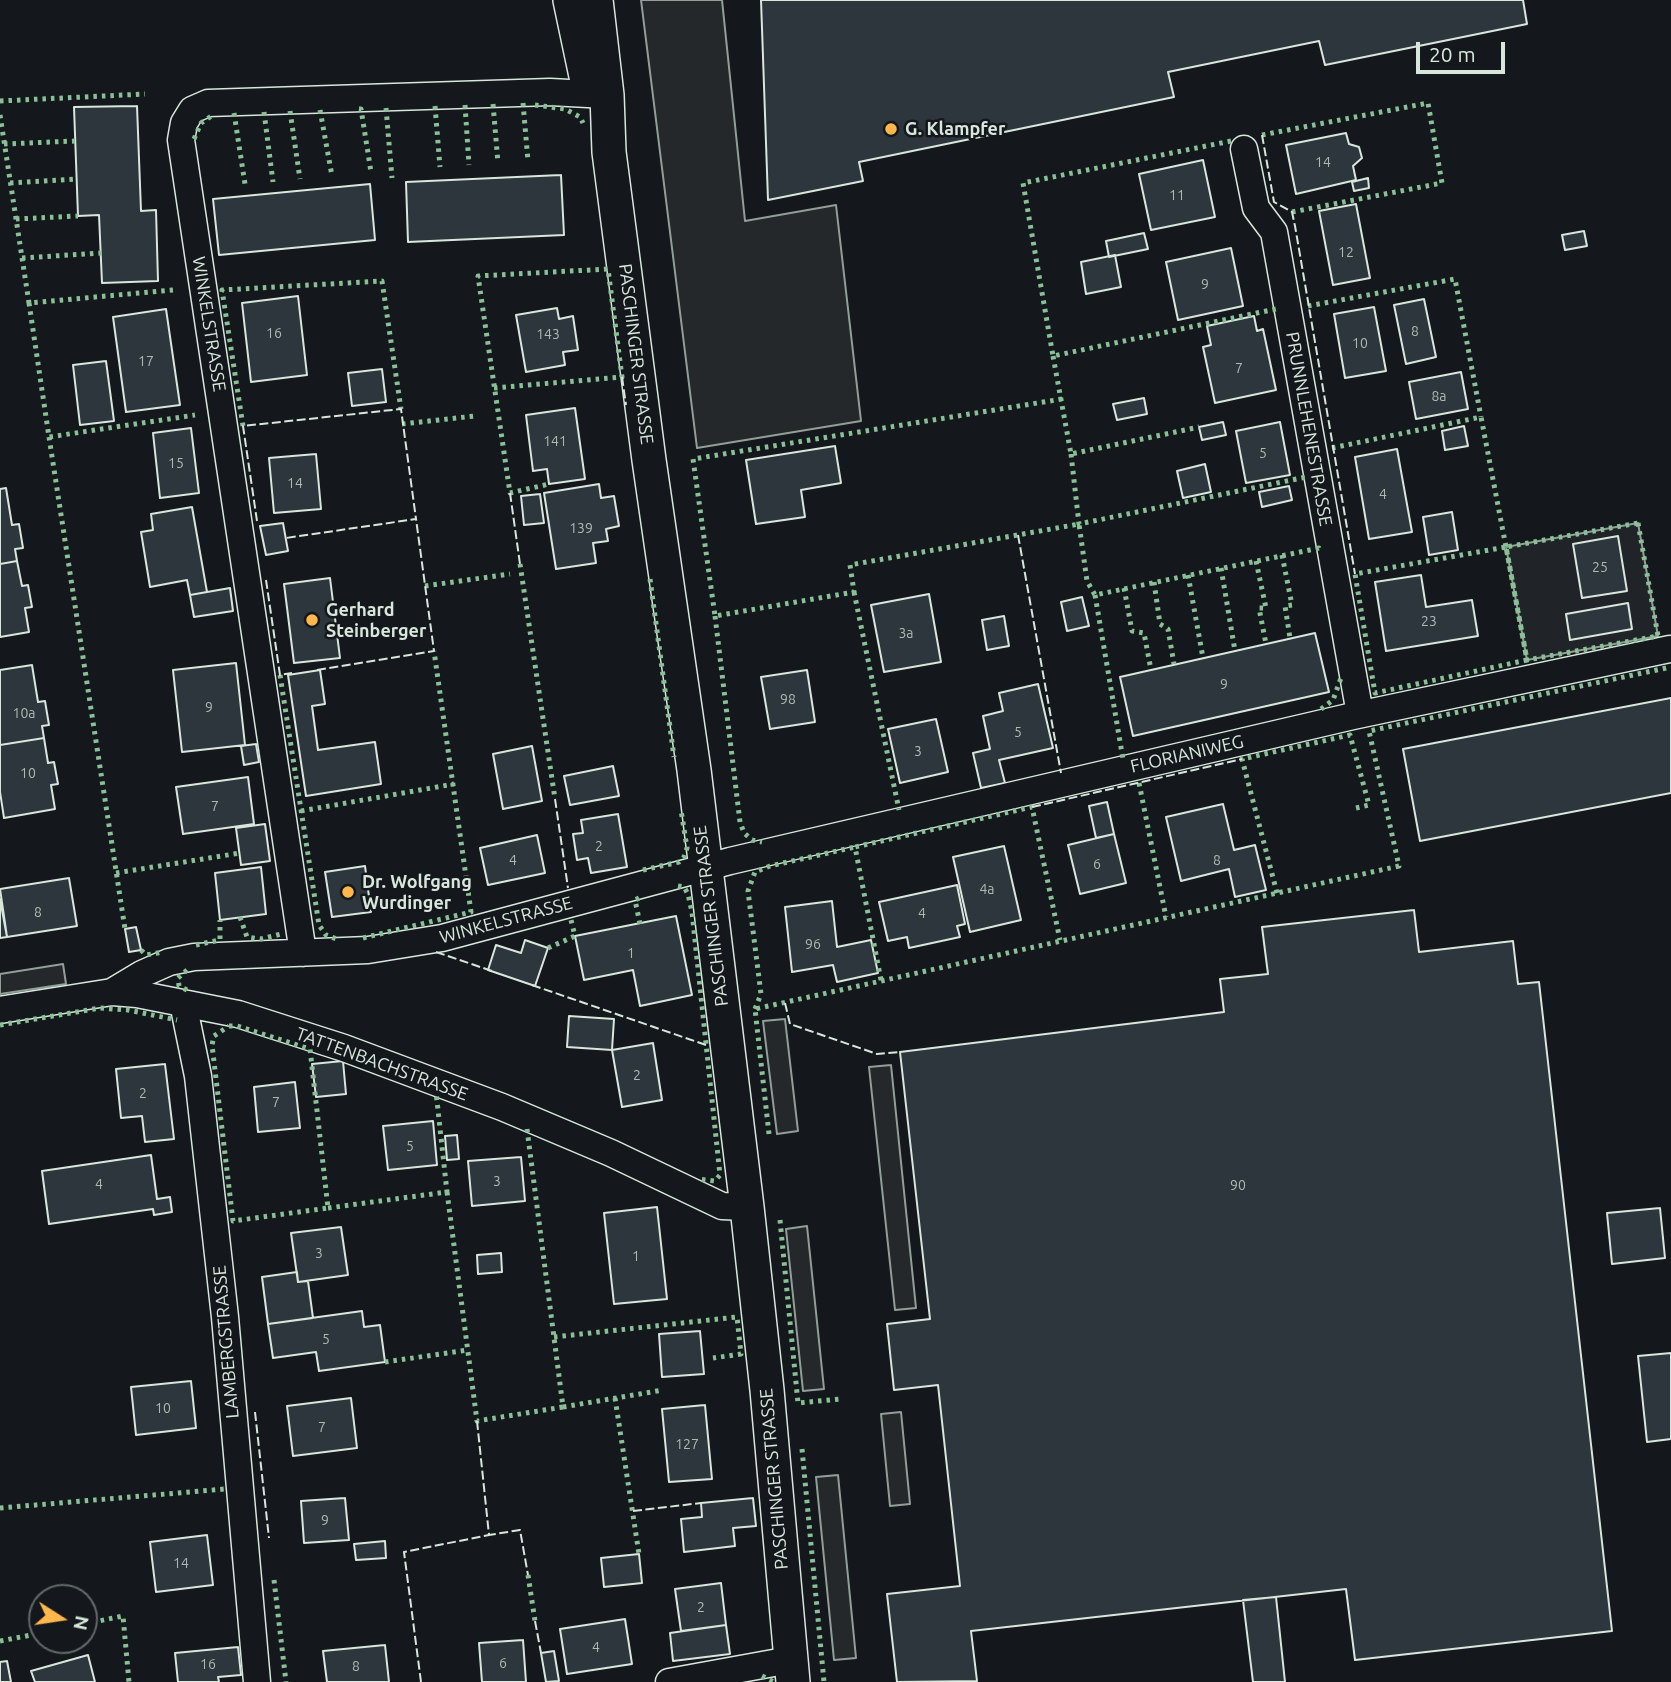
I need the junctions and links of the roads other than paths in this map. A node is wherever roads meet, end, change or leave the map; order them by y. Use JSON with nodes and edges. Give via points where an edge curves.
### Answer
{"nodes":[{"id":1,"x":570,"y":0,"type":"edge"},
{"id":2,"x":596,"y":0,"type":"edge"},
{"id":3,"x":599,"y":95,"type":"junction"},
{"id":4,"x":1244,"y":149,"type":"dead end"},
{"id":5,"x":1670,"y":649,"type":"edge"},
{"id":6,"x":1360,"y":714,"type":"junction"},
{"id":7,"x":706,"y":868,"type":"junction"},
{"id":8,"x":303,"y":953,"type":"junction"},
{"id":9,"x":112,"y":992,"type":"junction"},
{"id":10,"x":183,"y":1003,"type":"junction"},
{"id":11,"x":0,"y":1010,"type":"edge"},
{"id":12,"x":747,"y":1207,"type":"junction"},
{"id":13,"x":791,"y":1671,"type":"edge"},
{"id":14,"x":257,"y":1682,"type":"edge"},
{"id":15,"x":669,"y":1682,"type":"edge"}],
"edges":[{"from":1,"to":3,"type":"street","name":"PASCHINGER STRASSE"},
{"from":2,"to":3,"type":"street","name":"PASCHINGER STRASSE"},
{"from":3,"to":7,"type":"street","name":"PASCHINGER STRASSE"},
{"from":3,"to":8,"type":"street","name":"WINKELSTRASSE","via":[[550,92],[208,103],[192,110],[184,122],[181,141]]},
{"from":4,"to":6,"type":"street","name":"PRUNNLEHENESTRASSE","via":[[1256,208],[1274,232]]},
{"from":5,"to":6,"type":"street","name":"FLORIANIWEG"},
{"from":6,"to":7,"type":"street","name":"FLORIANIWEG"},
{"from":7,"to":8,"type":"street","name":"WINKELSTRASSE","via":[[442,938],[369,950]]},
{"from":7,"to":12,"type":"street","name":"PASCHINGER STRASSE"},
{"from":8,"to":9,"type":"street","name":"WINKELSTRASSE","via":[[169,962]]},
{"from":9,"to":10,"type":"street","name":"TATTENBACHSTRASSE"},
{"from":9,"to":11,"type":"street","name":"TATTENBACHSTRASSE"},
{"from":10,"to":12,"type":"street","name":"TATTENBACHSTRASSE","via":[[238,1014],[367,1057],[502,1107],[722,1206]]},
{"from":10,"to":14,"type":"street","name":"LAMBERGSTRASSE","via":[[198,1076],[225,1317]]},
{"from":12,"to":13,"type":"street","name":"PASCHINGER STRASSE"},
{"from":13,"to":15,"type":"street"}]}
